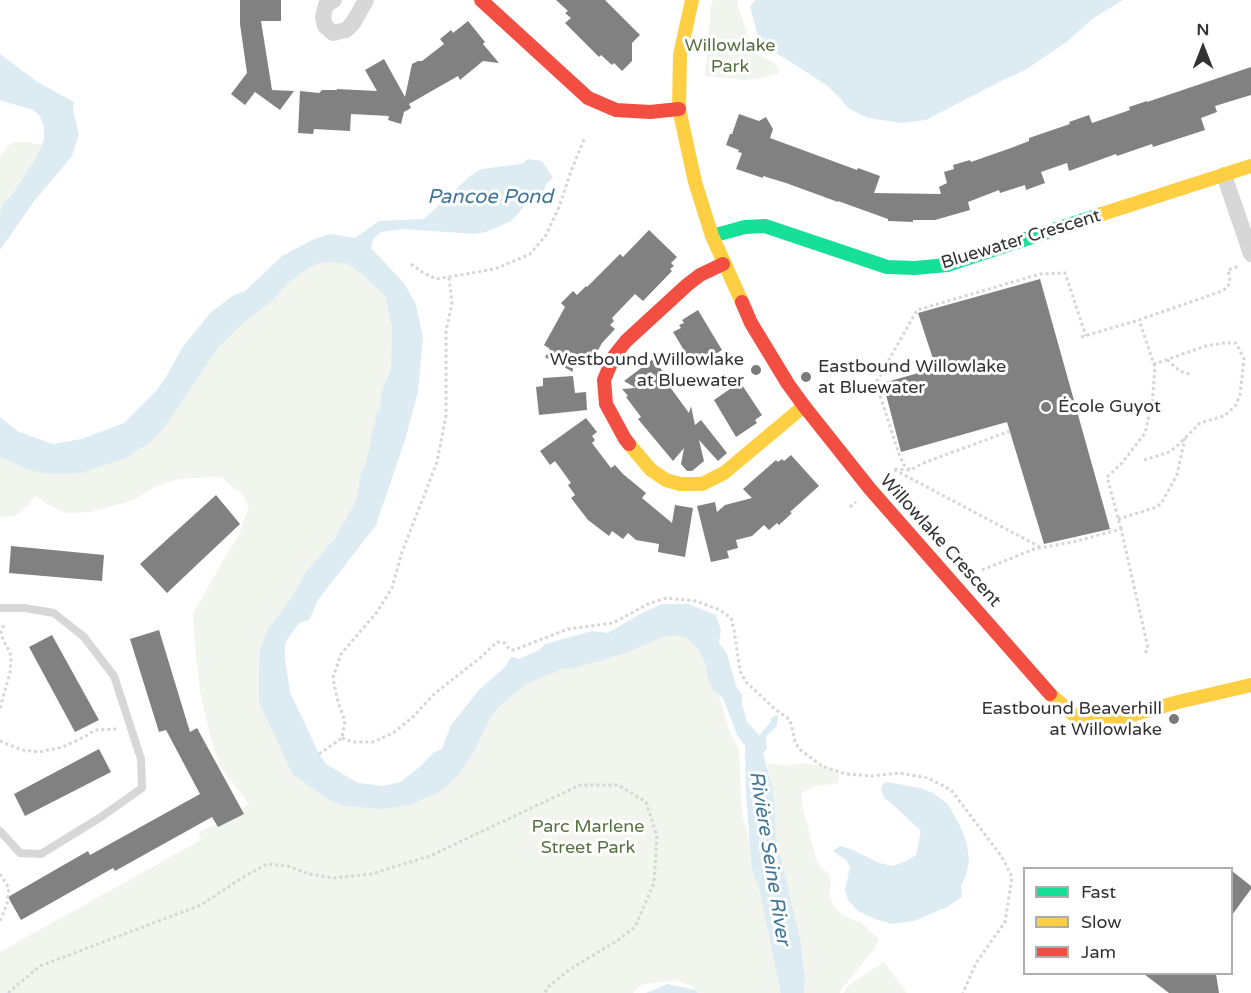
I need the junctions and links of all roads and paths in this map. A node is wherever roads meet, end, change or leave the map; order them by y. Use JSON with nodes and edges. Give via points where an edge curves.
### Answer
{"nodes":[{"id":1,"x":334,"y":0,"type":"edge"},
{"id":2,"x":366,"y":0,"type":"edge"},
{"id":3,"x":481,"y":0,"type":"edge"},
{"id":4,"x":692,"y":0,"type":"edge"},
{"id":5,"x":680,"y":110,"type":"junction"},
{"id":6,"x":585,"y":136,"type":"dead end"},
{"id":7,"x":1251,"y":166,"type":"edge"},
{"id":8,"x":1224,"y":175,"type":"junction"},
{"id":9,"x":712,"y":236,"type":"junction"},
{"id":10,"x":1251,"y":254,"type":"edge"},
{"id":11,"x":411,"y":264,"type":"dead end"},
{"id":12,"x":723,"y":264,"type":"junction"},
{"id":13,"x":1228,"y":274,"type":"dead end"},
{"id":14,"x":449,"y":277,"type":"junction"},
{"id":15,"x":1139,"y":320,"type":"junction"},
{"id":16,"x":1086,"y":336,"type":"junction"},
{"id":17,"x":1082,"y":337,"type":"dead end"},
{"id":18,"x":1167,"y":360,"type":"junction"},
{"id":19,"x":1154,"y":364,"type":"junction"},
{"id":20,"x":1192,"y":375,"type":"dead end"},
{"id":21,"x":804,"y":406,"type":"junction"},
{"id":22,"x":1010,"y":431,"type":"dead end"},
{"id":23,"x":1185,"y":437,"type":"junction"},
{"id":24,"x":1144,"y":460,"type":"dead end"},
{"id":25,"x":910,"y":470,"type":"junction"},
{"id":26,"x":1118,"y":519,"type":"junction"},
{"id":27,"x":1121,"y":529,"type":"junction"},
{"id":28,"x":1042,"y":548,"type":"junction"},
{"id":29,"x":982,"y":570,"type":"dead end"},
{"id":30,"x":0,"y":608,"type":"edge"},
{"id":31,"x":4,"y":625,"type":"dead end"},
{"id":32,"x":1144,"y":655,"type":"dead end"},
{"id":33,"x":1251,"y":685,"type":"edge"},
{"id":34,"x":0,"y":708,"type":"edge"},
{"id":35,"x":131,"y":728,"type":"junction"},
{"id":36,"x":342,"y":738,"type":"junction"},
{"id":37,"x":0,"y":741,"type":"edge"},
{"id":38,"x":319,"y":754,"type":"dead end"},
{"id":39,"x":0,"y":831,"type":"edge"},
{"id":40,"x":0,"y":874,"type":"edge"},
{"id":41,"x":0,"y":921,"type":"edge"},
{"id":42,"x":8,"y":993,"type":"edge"},
{"id":43,"x":545,"y":993,"type":"edge"},
{"id":44,"x":963,"y":993,"type":"edge"}],
"edges":[{"from":1,"to":2,"type":"street","via":[[326,5],[323,17],[325,26],[333,33],[346,30]]},
{"from":3,"to":5,"type":"street","via":[[588,98],[616,110]]},
{"from":4,"to":5,"type":"street","name":"Willowlake Crescent","via":[[680,55]]},
{"from":5,"to":9,"type":"street","name":"Willowlake Crescent","via":[[695,182]]},
{"from":6,"to":14,"type":"path","via":[[546,235],[530,254],[495,270]]},
{"from":7,"to":8,"type":"street","name":"Bluewater Crescent"},
{"from":8,"to":9,"type":"street","name":"Bluewater Crescent","via":[[946,265],[887,267],[765,226]]},
{"from":8,"to":10,"type":"street"},
{"from":9,"to":12,"type":"street","name":"Willowlake Crescent"},
{"from":11,"to":14,"type":"path","via":[[436,279]]},
{"from":12,"to":21,"type":"street","name":"Willowlake Crescent","via":[[751,323]]},
{"from":12,"to":21,"type":"street","via":[[687,285],[614,356],[604,390],[606,404],[625,439],[651,470],[666,480],[702,484],[724,473]]},
{"from":13,"to":15,"type":"path","via":[[1228,287],[1222,291]]},
{"from":14,"to":36,"type":"path","via":[[452,304],[446,331],[446,416],[437,462],[392,588],[341,654],[333,678],[345,721]]},
{"from":15,"to":16,"type":"path"},
{"from":15,"to":19,"type":"path"},
{"from":16,"to":17,"type":"path"},
{"from":16,"to":25,"type":"path","via":[[1065,273],[1040,274],[917,310],[876,383],[899,454]]},
{"from":18,"to":19,"type":"path"},
{"from":18,"to":20,"type":"path"},
{"from":18,"to":23,"type":"path","via":[[1224,342],[1236,343],[1244,359],[1236,405],[1224,416],[1200,423]]},
{"from":19,"to":26,"type":"path","via":[[1152,404],[1145,433],[1107,477]]},
{"from":21,"to":33,"type":"street","name":"Willowlake Crescent","via":[[870,489],[1052,696],[1075,716],[1107,722]]},
{"from":22,"to":25,"type":"path"},
{"from":23,"to":24,"type":"path","via":[[1169,452]]},
{"from":23,"to":26,"type":"path","via":[[1177,475],[1162,502]]},
{"from":25,"to":28,"type":"path","via":[[893,469]]},
{"from":26,"to":27,"type":"path"},
{"from":27,"to":28,"type":"path"},
{"from":27,"to":32,"type":"path","via":[[1148,648]]},
{"from":28,"to":29,"type":"path"},
{"from":30,"to":35,"type":"lane","via":[[54,613],[84,637],[114,676]]},
{"from":31,"to":34,"type":"path","via":[[3,640],[11,659]]},
{"from":35,"to":37,"type":"path","via":[[95,730],[63,747],[39,752]]},
{"from":35,"to":39,"type":"lane","via":[[141,759],[142,788],[41,854],[20,853]]},
{"from":36,"to":38,"type":"path"},
{"from":36,"to":44,"type":"path","via":[[373,742],[393,733],[497,642],[514,650],[568,629],[613,623],[666,598],[696,601],[720,610],[730,618],[740,671],[746,682],[790,720],[799,750],[846,774],[898,773],[928,778],[944,786],[1002,857],[1012,877],[1005,922],[976,963]]},
{"from":40,"to":41,"type":"path","via":[[9,888]]},
{"from":42,"to":43,"type":"path","via":[[40,966],[201,905],[267,864],[333,878],[371,874],[430,856],[580,785],[618,785],[645,802],[657,836],[654,883],[635,927],[568,970]]}]}
